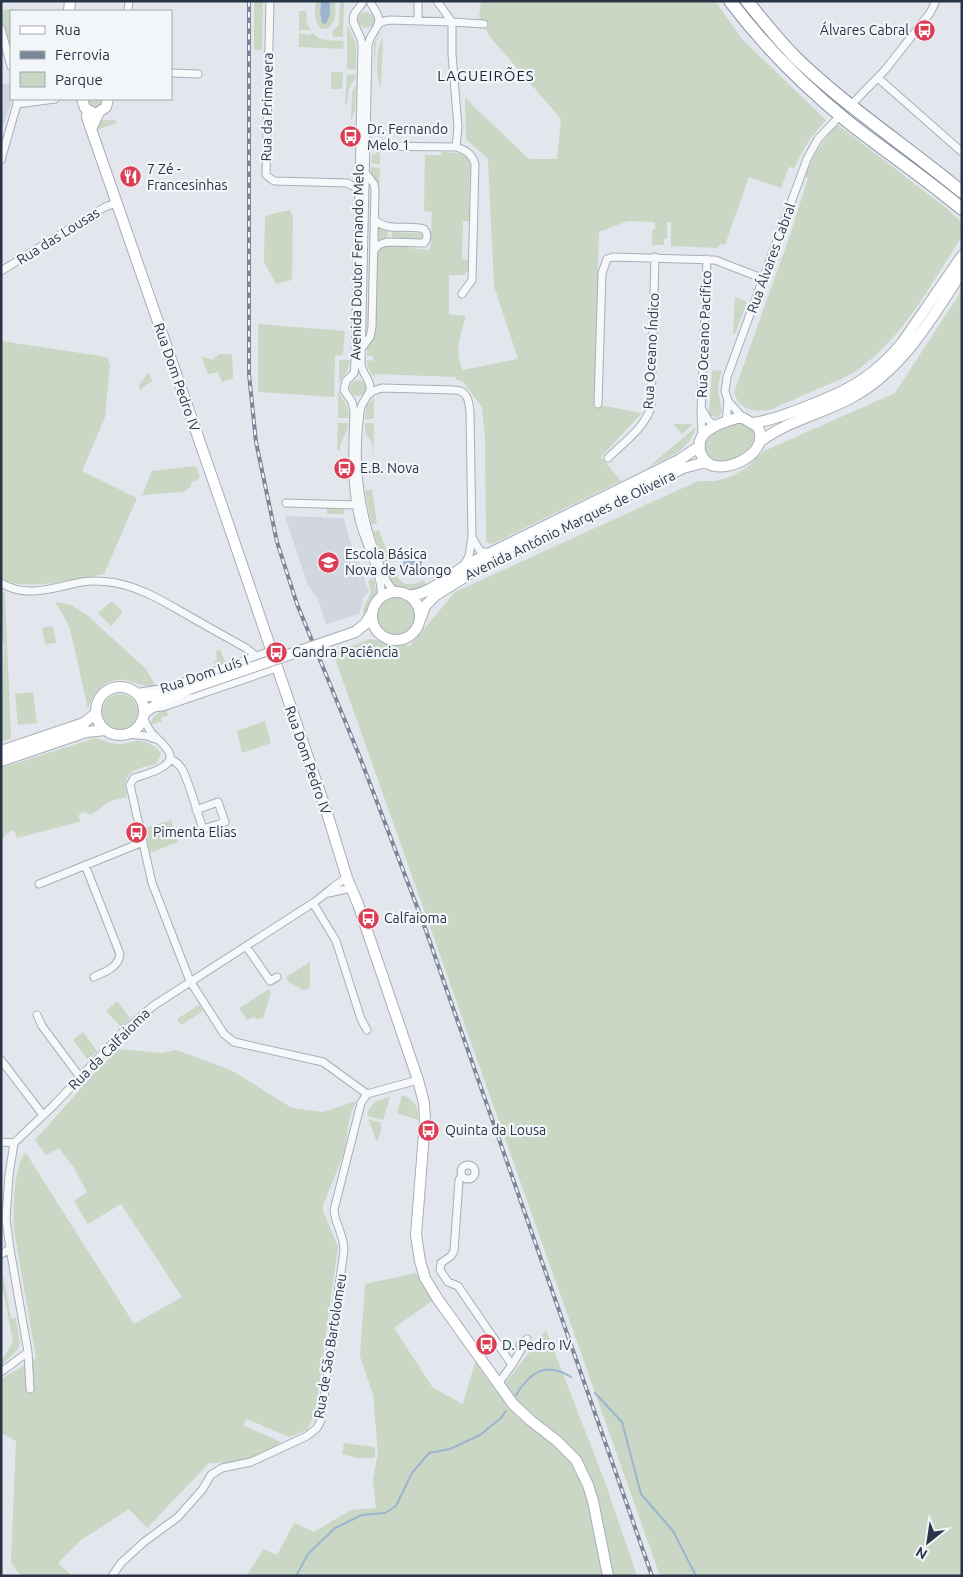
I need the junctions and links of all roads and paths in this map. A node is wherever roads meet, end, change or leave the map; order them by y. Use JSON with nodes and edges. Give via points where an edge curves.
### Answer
{"nodes":[{"id":1,"x":270,"y":1,"type":"edge"},
{"id":2,"x":362,"y":1,"type":"edge"},
{"id":3,"x":370,"y":1,"type":"edge"},
{"id":4,"x":418,"y":1,"type":"edge"},
{"id":5,"x":437,"y":1,"type":"edge"},
{"id":6,"x":730,"y":1,"type":"edge"},
{"id":7,"x":747,"y":1,"type":"edge"},
{"id":8,"x":936,"y":1,"type":"edge"},
{"id":9,"x":357,"y":10,"type":"junction"},
{"id":10,"x":375,"y":11,"type":"junction"},
{"id":11,"x":390,"y":20,"type":"junction"},
{"id":12,"x":418,"y":21,"type":"junction"},
{"id":13,"x":452,"y":22,"type":"junction"},
{"id":14,"x":484,"y":24,"type":"dead end"},
{"id":15,"x":378,"y":25,"type":"junction"},
{"id":16,"x":1,"y":29,"type":"edge"},
{"id":17,"x":357,"y":30,"type":"junction"},
{"id":18,"x":373,"y":31,"type":"junction"},
{"id":19,"x":10,"y":62,"type":"edge"},
{"id":20,"x":172,"y":73,"type":"edge"},
{"id":21,"x":198,"y":74,"type":"dead end"},
{"id":22,"x":878,"y":78,"type":"junction"},
{"id":23,"x":42,"y":100,"type":"edge"},
{"id":24,"x":82,"y":100,"type":"edge"},
{"id":25,"x":108,"y":100,"type":"edge"},
{"id":26,"x":855,"y":101,"type":"dead end"},
{"id":27,"x":17,"y":102,"type":"edge"},
{"id":28,"x":88,"y":111,"type":"junction"},
{"id":29,"x":99,"y":112,"type":"junction"},
{"id":30,"x":835,"y":121,"type":"dead end"},
{"id":31,"x":91,"y":129,"type":"junction"},
{"id":32,"x":366,"y":146,"type":"junction"},
{"id":33,"x":456,"y":146,"type":"junction"},
{"id":34,"x":962,"y":152,"type":"edge"},
{"id":35,"x":1,"y":160,"type":"edge"},
{"id":36,"x":365,"y":172,"type":"junction"},
{"id":37,"x":359,"y":189,"type":"junction"},
{"id":38,"x":962,"y":192,"type":"edge"},
{"id":39,"x":116,"y":202,"type":"junction"},
{"id":40,"x":962,"y":209,"type":"edge"},
{"id":41,"x":374,"y":219,"type":"junction"},
{"id":42,"x":373,"y":254,"type":"junction"},
{"id":43,"x":962,"y":256,"type":"edge"},
{"id":44,"x":655,"y":257,"type":"junction"},
{"id":45,"x":707,"y":259,"type":"junction"},
{"id":46,"x":1,"y":271,"type":"edge"},
{"id":47,"x":962,"y":272,"type":"edge"},
{"id":48,"x":764,"y":279,"type":"junction"},
{"id":49,"x":462,"y":294,"type":"dead end"},
{"id":50,"x":361,"y":349,"type":"junction"},
{"id":51,"x":353,"y":375,"type":"junction"},
{"id":52,"x":367,"y":379,"type":"junction"},
{"id":53,"x":382,"y":388,"type":"junction"},
{"id":54,"x":348,"y":397,"type":"junction"},
{"id":55,"x":367,"y":397,"type":"junction"},
{"id":56,"x":728,"y":401,"type":"junction"},
{"id":57,"x":598,"y":404,"type":"dead end"},
{"id":58,"x":702,"y":408,"type":"junction"},
{"id":59,"x":743,"y":418,"type":"junction"},
{"id":60,"x":726,"y":422,"type":"junction"},
{"id":61,"x":754,"y":423,"type":"junction"},
{"id":62,"x":716,"y":426,"type":"junction"},
{"id":63,"x":761,"y":440,"type":"junction"},
{"id":64,"x":701,"y":441,"type":"junction"},
{"id":65,"x":608,"y":458,"type":"dead end"},
{"id":66,"x":706,"y":462,"type":"junction"},
{"id":67,"x":286,"y":504,"type":"dead end"},
{"id":68,"x":356,"y":505,"type":"junction"},
{"id":69,"x":472,"y":537,"type":"junction"},
{"id":70,"x":484,"y":557,"type":"junction"},
{"id":71,"x":462,"y":568,"type":"junction"},
{"id":72,"x":1,"y":583,"type":"edge"},
{"id":73,"x":396,"y":592,"type":"junction"},
{"id":74,"x":407,"y":595,"type":"junction"},
{"id":75,"x":381,"y":598,"type":"junction"},
{"id":76,"x":372,"y":613,"type":"junction"},
{"id":77,"x":421,"y":618,"type":"junction"},
{"id":78,"x":356,"y":632,"type":"junction"},
{"id":79,"x":380,"y":634,"type":"junction"},
{"id":80,"x":271,"y":651,"type":"junction"},
{"id":81,"x":256,"y":656,"type":"junction"},
{"id":82,"x":277,"y":668,"type":"junction"},
{"id":83,"x":184,"y":690,"type":"junction"},
{"id":84,"x":137,"y":694,"type":"junction"},
{"id":85,"x":96,"y":713,"type":"junction"},
{"id":86,"x":146,"y":713,"type":"junction"},
{"id":87,"x":105,"y":730,"type":"junction"},
{"id":88,"x":127,"y":734,"type":"junction"},
{"id":89,"x":158,"y":740,"type":"junction"},
{"id":90,"x":1,"y":751,"type":"edge"},
{"id":91,"x":170,"y":758,"type":"junction"},
{"id":92,"x":1,"y":761,"type":"edge"},
{"id":93,"x":196,"y":810,"type":"junction"},
{"id":94,"x":143,"y":842,"type":"junction"},
{"id":95,"x":85,"y":865,"type":"junction"},
{"id":96,"x":349,"y":883,"type":"junction"},
{"id":97,"x":39,"y":884,"type":"dead end"},
{"id":98,"x":313,"y":903,"type":"junction"},
{"id":99,"x":246,"y":946,"type":"junction"},
{"id":100,"x":94,"y":977,"type":"dead end"},
{"id":101,"x":277,"y":977,"type":"dead end"},
{"id":102,"x":190,"y":981,"type":"junction"},
{"id":103,"x":37,"y":1015,"type":"dead end"},
{"id":104,"x":367,"y":1030,"type":"dead end"},
{"id":105,"x":1,"y":1060,"type":"edge"},
{"id":106,"x":80,"y":1077,"type":"junction"},
{"id":107,"x":418,"y":1080,"type":"junction"},
{"id":108,"x":367,"y":1094,"type":"junction"},
{"id":109,"x":43,"y":1115,"type":"junction"},
{"id":110,"x":1,"y":1142,"type":"edge"},
{"id":111,"x":14,"y":1143,"type":"junction"},
{"id":112,"x":462,"y":1176,"type":"dead end"},
{"id":113,"x":10,"y":1249,"type":"junction"},
{"id":114,"x":1,"y":1254,"type":"edge"},
{"id":115,"x":527,"y":1339,"type":"dead end"},
{"id":116,"x":28,"y":1352,"type":"junction"},
{"id":117,"x":512,"y":1364,"type":"junction"},
{"id":118,"x":1,"y":1372,"type":"edge"},
{"id":119,"x":498,"y":1384,"type":"junction"},
{"id":120,"x":30,"y":1389,"type":"dead end"},
{"id":121,"x":112,"y":1576,"type":"edge"},
{"id":122,"x":608,"y":1576,"type":"edge"}],
"edges":[{"from":1,"to":37,"type":"street","name":"Rua da Primavera","via":[[266,175],[274,181],[347,183]]},
{"from":2,"to":9,"type":"street","name":"Avenida Doutor Fernando Melo"},
{"from":3,"to":10,"type":"street"},
{"from":4,"to":12,"type":"street"},
{"from":5,"to":13,"type":"street"},
{"from":6,"to":40,"type":"highway","via":[[754,32],[817,95]]},
{"from":7,"to":38,"type":"highway","via":[[797,59],[870,122]]},
{"from":8,"to":22,"type":"street"},
{"from":9,"to":10,"type":"street","via":[[366,7]]},
{"from":9,"to":17,"type":"street","name":"Avenida Doutor Fernando Melo","via":[[353,18]]},
{"from":10,"to":11,"type":"street"},
{"from":10,"to":15,"type":"street","via":[[379,17]]},
{"from":11,"to":12,"type":"street"},
{"from":11,"to":15,"type":"street"},
{"from":12,"to":13,"type":"street"},
{"from":13,"to":14,"type":"street"},
{"from":13,"to":33,"type":"street","via":[[458,127]]},
{"from":15,"to":18,"type":"street","name":"Avenida Doutor Fernando Melo"},
{"from":16,"to":19,"type":"street"},
{"from":17,"to":18,"type":"street","via":[[364,33]]},
{"from":17,"to":37,"type":"street","name":"Avenida Doutor Fernando Melo","via":[[362,45]]},
{"from":18,"to":32,"type":"street","name":"Avenida Doutor Fernando Melo","via":[[368,46]]},
{"from":20,"to":21,"type":"street"},
{"from":22,"to":26,"type":"street"},
{"from":22,"to":34,"type":"street"},
{"from":23,"to":27,"type":"street"},
{"from":24,"to":28,"type":"main road","name":"Rua Dom Pedro IV"},
{"from":25,"to":29,"type":"main road","via":[[106,108]]},
{"from":27,"to":35,"type":"street"},
{"from":28,"to":29,"type":"main road"},
{"from":28,"to":31,"type":"main road","name":"Rua Dom Pedro IV"},
{"from":29,"to":31,"type":"main road"},
{"from":30,"to":48,"type":"street","name":"Rua Álvares Cabral","via":[[818,139],[807,159]]},
{"from":31,"to":39,"type":"main road","name":"Rua Dom Pedro IV"},
{"from":32,"to":33,"type":"street"},
{"from":32,"to":36,"type":"street","name":"Avenida Doutor Fernando Melo"},
{"from":33,"to":49,"type":"street","via":[[465,149],[475,164],[472,280]]},
{"from":36,"to":41,"type":"street","name":"Avenida Doutor Fernando Melo","via":[[374,184]]},
{"from":36,"to":50,"type":"street","name":"Avenida Doutor Fernando Melo"},
{"from":37,"to":51,"type":"street","name":"Avenida Doutor Fernando Melo"},
{"from":39,"to":46,"type":"street","name":"Rua das Lousas"},
{"from":39,"to":80,"type":"main road","name":"Rua Dom Pedro IV"},
{"from":41,"to":42,"type":"street","name":"Avenida Doutor Fernando Melo"},
{"from":41,"to":42,"type":"street","via":[[386,227],[424,229],[427,236],[424,243],[418,244],[382,243]]},
{"from":42,"to":50,"type":"street","name":"Avenida Doutor Fernando Melo","via":[[372,333]]},
{"from":43,"to":61,"type":"main road","via":[[902,343],[867,378],[842,393],[772,420]]},
{"from":44,"to":45,"type":"street"},
{"from":44,"to":57,"type":"street","via":[[614,257],[607,259],[603,267]]},
{"from":44,"to":65,"type":"street","name":"Rua Oceano Índico","via":[[651,406],[646,419]]},
{"from":45,"to":48,"type":"street"},
{"from":45,"to":58,"type":"street","name":"Rua Oceano Pacífico"},
{"from":47,"to":63,"type":"main road","name":"Avenida António Marques de Oliveira","via":[[918,338],[887,373],[850,399],[776,429]]},
{"from":48,"to":56,"type":"street","name":"Rua Álvares Cabral","via":[[727,377],[725,391]]},
{"from":50,"to":52,"type":"street","name":"Avenida Doutor Fernando Melo","via":[[361,369]]},
{"from":51,"to":52,"type":"street","name":"Avenida Doutor Fernando Melo"},
{"from":51,"to":54,"type":"street","name":"Avenida Doutor Fernando Melo","via":[[344,385]]},
{"from":52,"to":53,"type":"street"},
{"from":52,"to":55,"type":"street","name":"Avenida Doutor Fernando Melo","via":[[370,389]]},
{"from":53,"to":55,"type":"street"},
{"from":53,"to":69,"type":"street","via":[[462,391],[469,401]]},
{"from":54,"to":55,"type":"street","via":[[356,401]]},
{"from":54,"to":68,"type":"street","name":"Avenida Doutor Fernando Melo","via":[[354,411]]},
{"from":55,"to":73,"type":"street","name":"Avenida Doutor Fernando Melo","via":[[359,414],[358,476],[362,510],[378,562],[388,584]]},
{"from":56,"to":59,"type":"street"},
{"from":56,"to":60,"type":"street","name":"Rua Álvares Cabral"},
{"from":58,"to":62,"type":"street","name":"Rua Oceano Pacífico","via":[[708,420]]},
{"from":58,"to":64,"type":"street","name":"Rua Oceano Pacífico"},
{"from":59,"to":60,"type":"main road","name":"Avenida António Marques de Oliveira"},
{"from":59,"to":61,"type":"main road"},
{"from":60,"to":62,"type":"main road","name":"Avenida António Marques de Oliveira"},
{"from":61,"to":63,"type":"main road","via":[[760,431]]},
{"from":62,"to":64,"type":"main road","name":"Avenida António Marques de Oliveira","via":[[707,431]]},
{"from":63,"to":66,"type":"main road","name":"Avenida António Marques de Oliveira","via":[[756,451],[740,461],[720,466]]},
{"from":64,"to":66,"type":"main road","via":[[700,452]]},
{"from":64,"to":70,"type":"main road","name":"Avenida António Marques de Oliveira","via":[[679,460]]},
{"from":66,"to":70,"type":"main road","name":"Avenida António Marques de Oliveira","via":[[683,468]]},
{"from":67,"to":68,"type":"street"},
{"from":68,"to":75,"type":"street","name":"Avenida Doutor Fernando Melo","via":[[381,585]]},
{"from":69,"to":70,"type":"street"},
{"from":69,"to":71,"type":"street"},
{"from":70,"to":71,"type":"main road"},
{"from":70,"to":77,"type":"main road","name":"Avenida António Marques de Oliveira","via":[[436,595],[425,606]]},
{"from":71,"to":74,"type":"main road","via":[[424,592]]},
{"from":72,"to":81,"type":"street","via":[[31,592],[102,581],[130,587],[149,594]]},
{"from":73,"to":74,"type":"main road"},
{"from":73,"to":75,"type":"main road"},
{"from":74,"to":77,"type":"main road","via":[[416,602]]},
{"from":75,"to":76,"type":"main road"},
{"from":76,"to":78,"type":"main road"},
{"from":76,"to":79,"type":"main road","via":[[374,626]]},
{"from":77,"to":79,"type":"main road","via":[[419,626],[408,638],[392,640]]},
{"from":78,"to":79,"type":"main road"},
{"from":78,"to":83,"type":"main road","bridge":true},
{"from":80,"to":81,"type":"street","name":"Rua Dom Luís I"},
{"from":80,"to":82,"type":"main road","name":"Rua Dom Pedro IV"},
{"from":81,"to":84,"type":"street","name":"Rua Dom Luís I","via":[[167,688]]},
{"from":82,"to":86,"type":"street","name":"Rua Dom Luís I"},
{"from":82,"to":96,"type":"main road","name":"Rua Dom Pedro IV"},
{"from":83,"to":84,"type":"main road","name":"Rua Dom Luís I","via":[[155,696]]},
{"from":83,"to":86,"type":"main road","name":"Rua Dom Luís I"},
{"from":84,"to":85,"type":"main road","name":"Rua Dom Luís I","via":[[123,687],[109,690],[99,700]]},
{"from":84,"to":86,"type":"main road"},
{"from":85,"to":87,"type":"main road"},
{"from":85,"to":90,"type":"main road","via":[[84,723]]},
{"from":86,"to":88,"type":"main road","name":"Rua Dom Luís I","via":[[136,729]]},
{"from":86,"to":89,"type":"street","via":[[150,730]]},
{"from":87,"to":88,"type":"main road"},
{"from":87,"to":92,"type":"main road","via":[[86,732]]},
{"from":88,"to":89,"type":"street"},
{"from":89,"to":91,"type":"street","via":[[166,746]]},
{"from":91,"to":93,"type":"street","via":[[182,768]]},
{"from":91,"to":94,"type":"street","via":[[165,766],[134,778],[130,785]]},
{"from":93,"to":93,"type":"street","via":[[218,802],[225,822],[203,829]]},
{"from":94,"to":95,"type":"street"},
{"from":94,"to":102,"type":"street","via":[[152,884]]},
{"from":95,"to":97,"type":"street"},
{"from":95,"to":100,"type":"street","via":[[120,954],[119,961],[112,968]]},
{"from":96,"to":98,"type":"street","name":"Rua da Calfaioma","via":[[341,880]]},
{"from":96,"to":107,"type":"main road","name":"Rua Dom Pedro IV"},
{"from":98,"to":99,"type":"street","name":"Rua da Calfaioma"},
{"from":98,"to":104,"type":"street","via":[[336,942]]},
{"from":99,"to":101,"type":"street","via":[[270,981]]},
{"from":99,"to":102,"type":"street","name":"Rua da Calfaioma"},
{"from":102,"to":106,"type":"street","name":"Rua da Calfaioma","via":[[142,1014]]},
{"from":102,"to":108,"type":"street","via":[[224,1034],[234,1042],[323,1062]]},
{"from":103,"to":106,"type":"street"},
{"from":105,"to":109,"type":"street"},
{"from":106,"to":109,"type":"street","name":"Rua da Calfaioma"},
{"from":107,"to":108,"type":"street"},
{"from":107,"to":119,"type":"main road","name":"Rua Dom Pedro IV","via":[[425,1121],[416,1235],[420,1261],[425,1278],[437,1298]]},
{"from":108,"to":121,"type":"street","name":"Rua de São Bartolomeu","via":[[334,1210],[344,1250],[321,1420],[307,1436],[250,1462],[222,1468],[211,1475],[183,1512],[122,1563]]},
{"from":109,"to":111,"type":"street","name":"Rua da Calfaioma"},
{"from":110,"to":111,"type":"street"},
{"from":111,"to":113,"type":"street","via":[[6,1219]]},
{"from":112,"to":117,"type":"street","via":[[458,1180],[454,1251],[441,1263],[440,1270],[448,1282],[458,1286]]},
{"from":113,"to":114,"type":"street"},
{"from":113,"to":116,"type":"street"},
{"from":115,"to":117,"type":"street","via":[[520,1345],[522,1348]]},
{"from":116,"to":118,"type":"street"},
{"from":116,"to":120,"type":"street"},
{"from":117,"to":119,"type":"street"},
{"from":119,"to":122,"type":"main road","name":"Rua Dom Pedro IV","via":[[513,1404],[572,1455],[583,1471]]}]}
